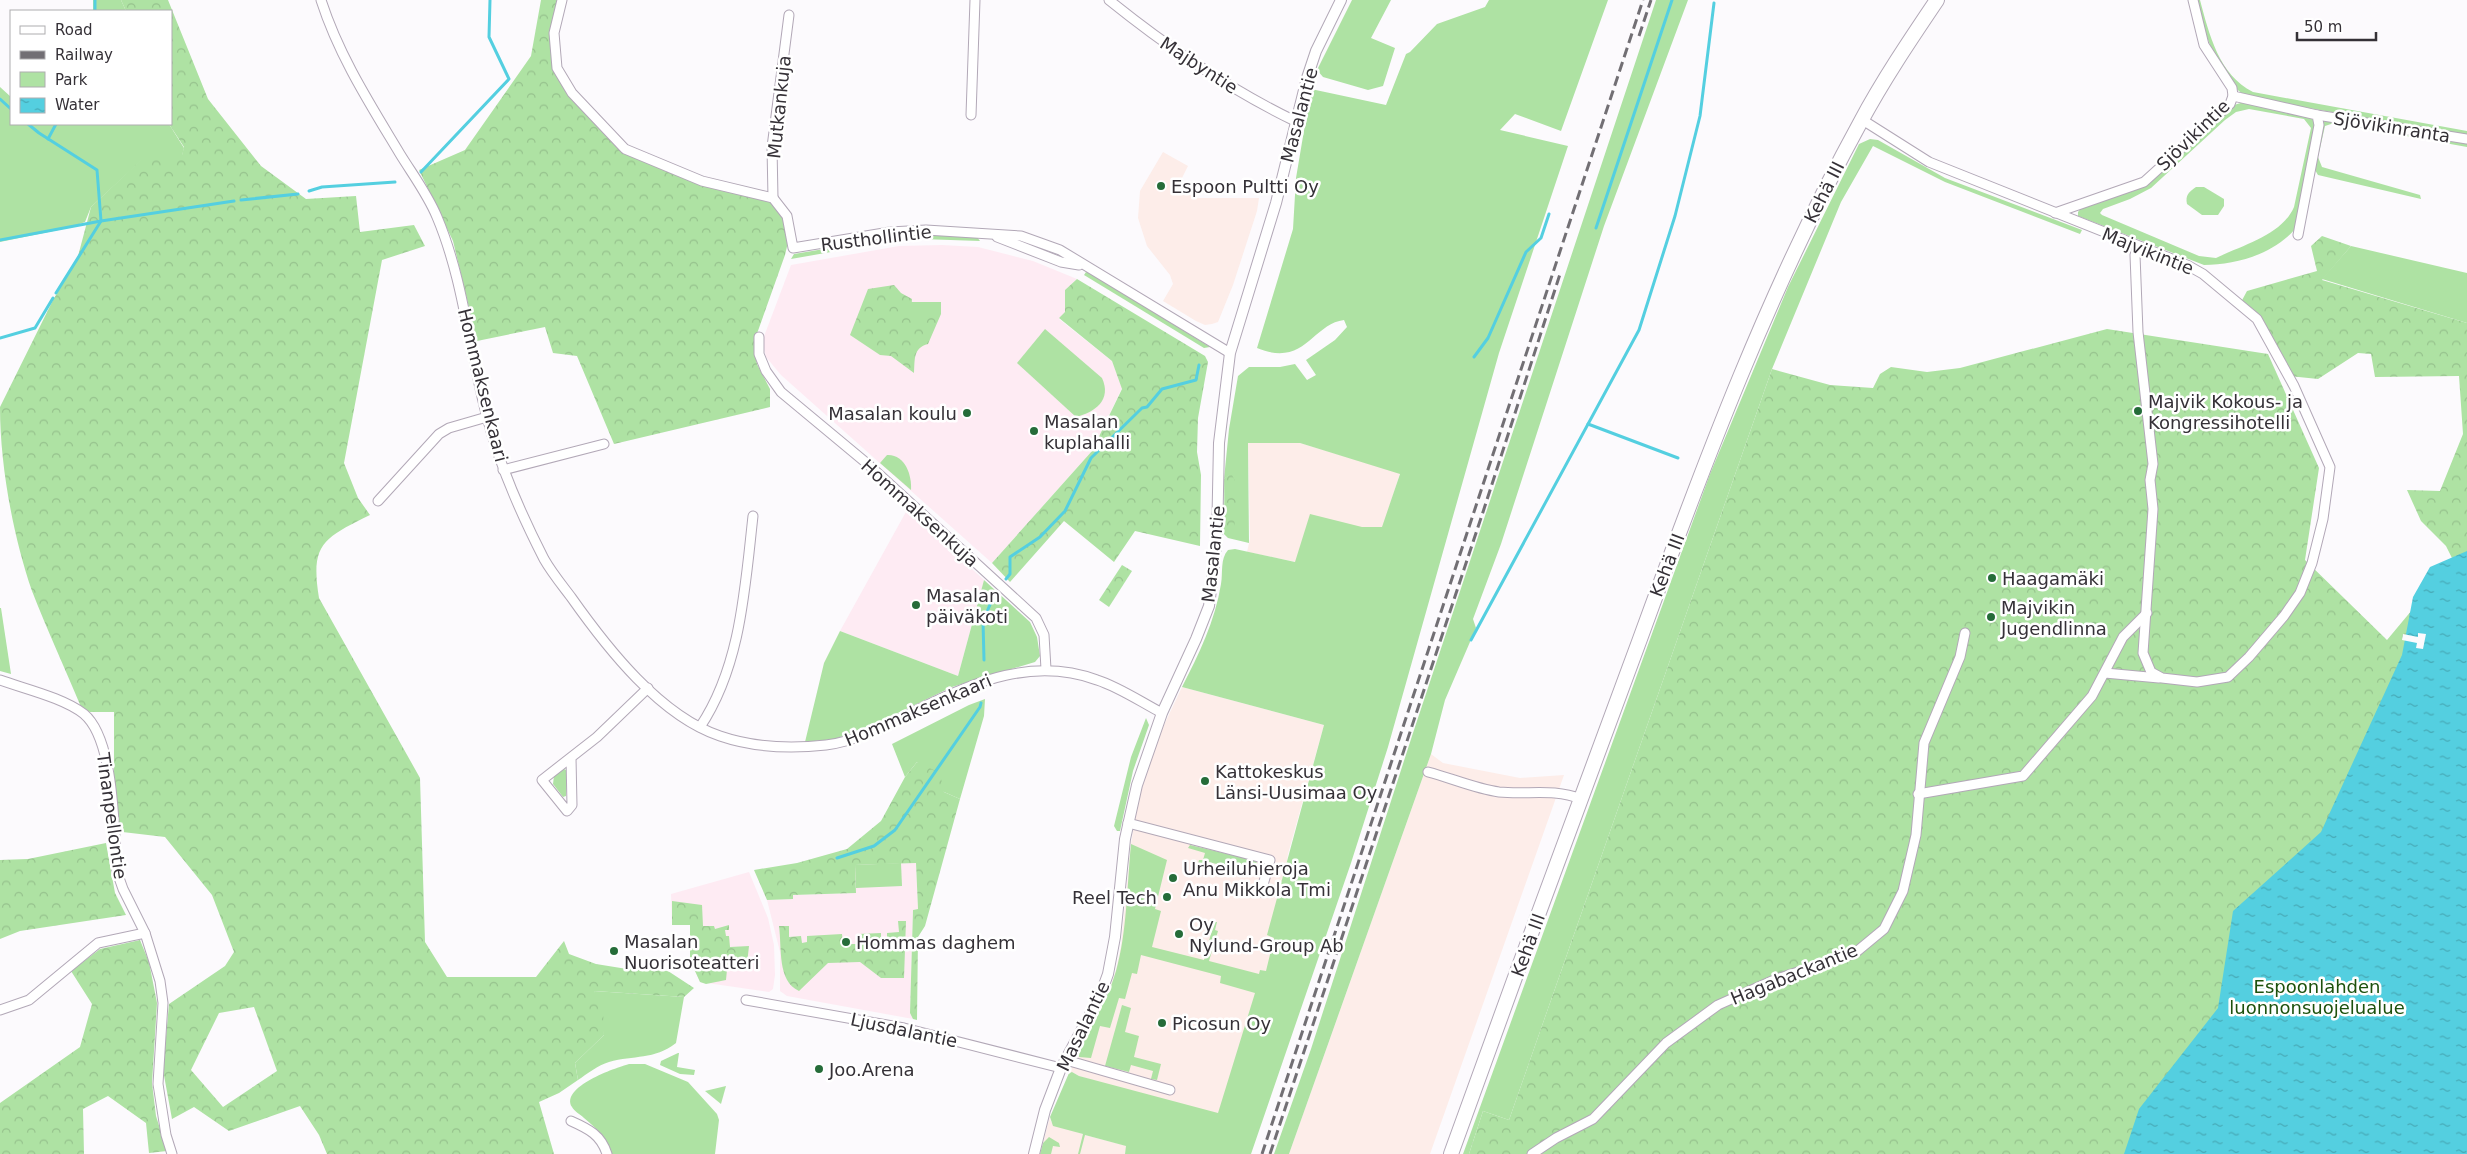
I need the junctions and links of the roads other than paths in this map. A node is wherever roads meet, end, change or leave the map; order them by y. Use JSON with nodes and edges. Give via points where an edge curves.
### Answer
{"nodes":[{"id":1,"x":321,"y":0,"type":"edge"},
{"id":2,"x":562,"y":0,"type":"edge"},
{"id":3,"x":975,"y":0,"type":"edge"},
{"id":4,"x":1108,"y":0,"type":"edge"},
{"id":5,"x":1341,"y":0,"type":"edge"},
{"id":6,"x":1937,"y":0,"type":"edge"},
{"id":7,"x":2192,"y":0,"type":"edge"},
{"id":8,"x":789,"y":15,"type":"dead end"},
{"id":9,"x":2233,"y":96,"type":"junction"},
{"id":10,"x":970,"y":115,"type":"dead end"},
{"id":11,"x":2317,"y":115,"type":"junction"},
{"id":12,"x":1861,"y":119,"type":"junction"},
{"id":13,"x":1296,"y":121,"type":"junction"},
{"id":14,"x":2467,"y":140,"type":"edge"},
{"id":15,"x":773,"y":198,"type":"junction"},
{"id":16,"x":2054,"y":213,"type":"junction"},
{"id":17,"x":2298,"y":234,"type":"dead end"},
{"id":18,"x":2136,"y":251,"type":"junction"},
{"id":19,"x":759,"y":337,"type":"dead end"},
{"id":20,"x":1230,"y":353,"type":"junction"},
{"id":21,"x":487,"y":416,"type":"junction"},
{"id":22,"x":604,"y":444,"type":"dead end"},
{"id":23,"x":503,"y":470,"type":"junction"},
{"id":24,"x":378,"y":501,"type":"dead end"},
{"id":25,"x":754,"y":516,"type":"dead end"},
{"id":26,"x":2147,"y":613,"type":"junction"},
{"id":27,"x":1965,"y":633,"type":"dead end"},
{"id":28,"x":1046,"y":669,"type":"junction"},
{"id":29,"x":2106,"y":673,"type":"junction"},
{"id":30,"x":2162,"y":678,"type":"junction"},
{"id":31,"x":0,"y":680,"type":"edge"},
{"id":32,"x":648,"y":688,"type":"junction"},
{"id":33,"x":1162,"y":713,"type":"junction"},
{"id":34,"x":700,"y":727,"type":"junction"},
{"id":35,"x":571,"y":758,"type":"junction"},
{"id":36,"x":1428,"y":772,"type":"dead end"},
{"id":37,"x":1918,"y":794,"type":"junction"},
{"id":38,"x":1581,"y":798,"type":"junction"},
{"id":39,"x":1128,"y":824,"type":"junction"},
{"id":40,"x":1261,"y":892,"type":"dead end"},
{"id":41,"x":145,"y":934,"type":"junction"},
{"id":42,"x":746,"y":1000,"type":"dead end"},
{"id":43,"x":0,"y":1010,"type":"edge"},
{"id":44,"x":1064,"y":1064,"type":"junction"},
{"id":45,"x":1170,"y":1090,"type":"dead end"},
{"id":46,"x":571,"y":1121,"type":"dead end"},
{"id":47,"x":172,"y":1154,"type":"edge"},
{"id":48,"x":607,"y":1154,"type":"edge"},
{"id":49,"x":1034,"y":1154,"type":"edge"},
{"id":50,"x":1451,"y":1154,"type":"edge"},
{"id":51,"x":1532,"y":1154,"type":"edge"}],
"edges":[{"from":1,"to":21,"type":"street","name":"Hommaksenkaari","via":[[353,76],[437,217],[460,287]]},
{"from":2,"to":15,"type":"street","via":[[554,33],[557,68],[572,94],[625,149],[702,181]]},
{"from":3,"to":10,"type":"street"},
{"from":4,"to":13,"type":"street","name":"Majbyntie","via":[[1157,38],[1252,98]]},
{"from":5,"to":13,"type":"street","name":"Masalantie","via":[[1316,51]]},
{"from":6,"to":12,"type":"highway","name":"Kehä III"},
{"from":7,"to":9,"type":"street","name":"Sjövikintie","via":[[2204,45],[2232,88]]},
{"from":8,"to":15,"type":"street","name":"Mutkankuja","via":[[772,147]]},
{"from":9,"to":11,"type":"street","name":"Sjövikinranta"},
{"from":9,"to":16,"type":"street","name":"Sjövikintie","via":[[2230,104],[2144,182]]},
{"from":11,"to":14,"type":"street","name":"Sjövikinranta"},
{"from":11,"to":17,"type":"street","name":"Sjövikinranta","via":[[2317,134]]},
{"from":12,"to":16,"type":"street","name":"Majvikintie","via":[[1929,162]]},
{"from":12,"to":38,"type":"highway","name":"Kehä III","via":[[1805,230],[1735,388]]},
{"from":13,"to":20,"type":"street","name":"Masalantie","via":[[1276,203]]},
{"from":15,"to":20,"type":"street","name":"Rusthollintie","via":[[788,216],[793,248],[890,232],[926,230],[1021,236],[1038,241],[1060,250]]},
{"from":16,"to":18,"type":"street","name":"Majvikintie"},
{"from":18,"to":26,"type":"street","via":[[2140,343],[2153,464]]},
{"from":18,"to":30,"type":"street","name":"Majvikintie","via":[[2203,274],[2257,319],[2294,386],[2330,467],[2323,519],[2312,563],[2300,593],[2284,616],[2239,669],[2228,677],[2197,682]]},
{"from":19,"to":28,"type":"street","name":"Hommaksenkuja","via":[[759,354],[781,392],[870,466],[1036,618],[1044,635]]},
{"from":20,"to":33,"type":"street","name":"Masalantie","via":[[1220,443],[1213,583],[1203,623]]},
{"from":21,"to":23,"type":"street","name":"Hommaksenkaari"},
{"from":21,"to":24,"type":"street","via":[[439,434]]},
{"from":22,"to":23,"type":"street"},
{"from":23,"to":32,"type":"street","name":"Hommaksenkaari","via":[[546,562],[593,627]]},
{"from":25,"to":34,"type":"street","via":[[737,635],[716,697]]},
{"from":26,"to":29,"type":"street","via":[[2123,637]]},
{"from":26,"to":30,"type":"street","via":[[2143,653],[2151,672]]},
{"from":27,"to":37,"type":"street","name":"Hagabackantie","via":[[1960,657],[1924,743]]},
{"from":28,"to":33,"type":"street","via":[[1099,680]]},
{"from":28,"to":34,"type":"street","name":"Hommaksenkaari","via":[[986,680],[840,743],[799,748],[773,747],[719,736]]},
{"from":29,"to":30,"type":"street","name":"Majvikintie"},
{"from":29,"to":37,"type":"street","via":[[2092,696],[2023,776]]},
{"from":31,"to":41,"type":"street","name":"Tinanpellontie","via":[[70,705],[94,725],[105,752],[117,872]]},
{"from":32,"to":34,"type":"street","name":"Hommaksenkaari"},
{"from":32,"to":35,"type":"street"},
{"from":33,"to":39,"type":"street","name":"Masalantie","via":[[1137,785]]},
{"from":35,"to":35,"type":"street","via":[[542,780],[567,811],[572,805]]},
{"from":36,"to":38,"type":"street","via":[[1499,792],[1558,792]]},
{"from":37,"to":51,"type":"street","name":"Hagabackantie","via":[[1916,835],[1903,891],[1884,930],[1855,953],[1774,980],[1718,1005],[1666,1043],[1594,1119]]},
{"from":38,"to":50,"type":"highway","name":"Kehä III"},
{"from":39,"to":40,"type":"street","via":[[1270,860]]},
{"from":39,"to":44,"type":"street","name":"Masalantie","via":[[1108,974]]},
{"from":41,"to":43,"type":"street","via":[[98,943],[29,1000]]},
{"from":41,"to":47,"type":"street","name":"Tinanpellontie","via":[[160,981],[163,1003],[158,1084]]},
{"from":42,"to":44,"type":"street","name":"Ljusdalantie","via":[[904,1028]]},
{"from":44,"to":45,"type":"street","name":"Ljusdalantie"},
{"from":44,"to":49,"type":"street","name":"Masalantie","via":[[1045,1110]]},
{"from":46,"to":48,"type":"street","via":[[603,1141]]}]}
